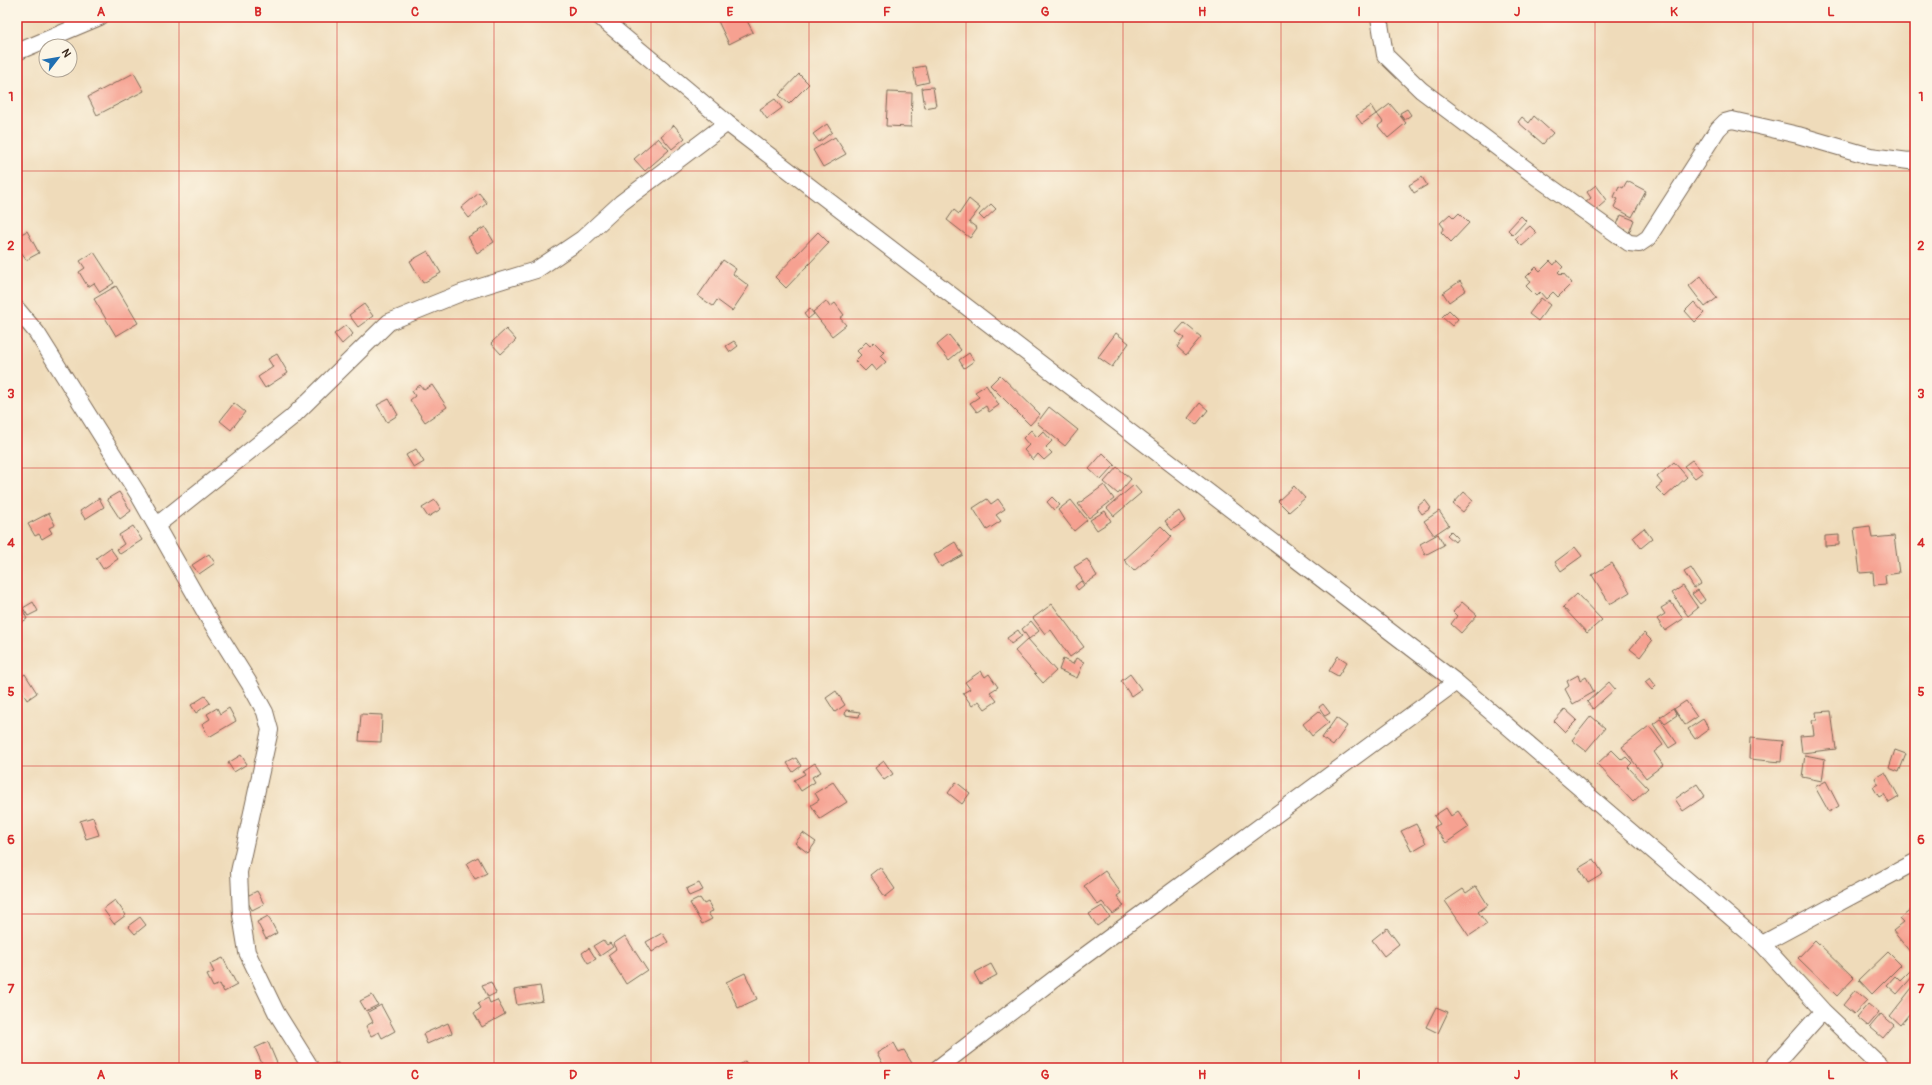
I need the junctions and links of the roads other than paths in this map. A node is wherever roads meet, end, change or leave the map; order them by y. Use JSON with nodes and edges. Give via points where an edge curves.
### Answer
{"nodes":[{"id":1,"x":100,"y":17,"type":"edge"},
{"id":2,"x":600,"y":17,"type":"edge"},
{"id":3,"x":1379,"y":17,"type":"edge"},
{"id":4,"x":17,"y":52,"type":"edge"},
{"id":5,"x":727,"y":123,"type":"junction"},
{"id":6,"x":1915,"y":160,"type":"edge"},
{"id":7,"x":17,"y":309,"type":"edge"},
{"id":8,"x":157,"y":525,"type":"junction"},
{"id":9,"x":1456,"y":682,"type":"junction"},
{"id":10,"x":1915,"y":862,"type":"edge"},
{"id":11,"x":1762,"y":944,"type":"junction"},
{"id":12,"x":1823,"y":1011,"type":"junction"},
{"id":13,"x":311,"y":1068,"type":"edge"},
{"id":14,"x":938,"y":1068,"type":"edge"},
{"id":15,"x":1772,"y":1068,"type":"edge"},
{"id":16,"x":1883,"y":1068,"type":"edge"}],
"edges":[{"from":1,"to":4,"type":"street"},
{"from":2,"to":5,"type":"street"},
{"from":3,"to":6,"type":"street","via":[[1385,55],[1421,90],[1629,243],[1639,244],[1648,238],[1725,122],[1732,120],[1798,135],[1870,156]]},
{"from":5,"to":8,"type":"street","via":[[621,203],[582,239],[536,270],[461,293],[389,322],[291,418]]},
{"from":5,"to":9,"type":"street"},
{"from":7,"to":8,"type":"street","via":[[37,333]]},
{"from":8,"to":13,"type":"street","via":[[267,718],[270,730],[239,872],[241,915],[247,952],[276,1012]]},
{"from":9,"to":11,"type":"street"},
{"from":9,"to":14,"type":"street","via":[[1079,960]]},
{"from":10,"to":11,"type":"street"},
{"from":11,"to":12,"type":"street"},
{"from":12,"to":15,"type":"street"},
{"from":12,"to":16,"type":"street"}]}
